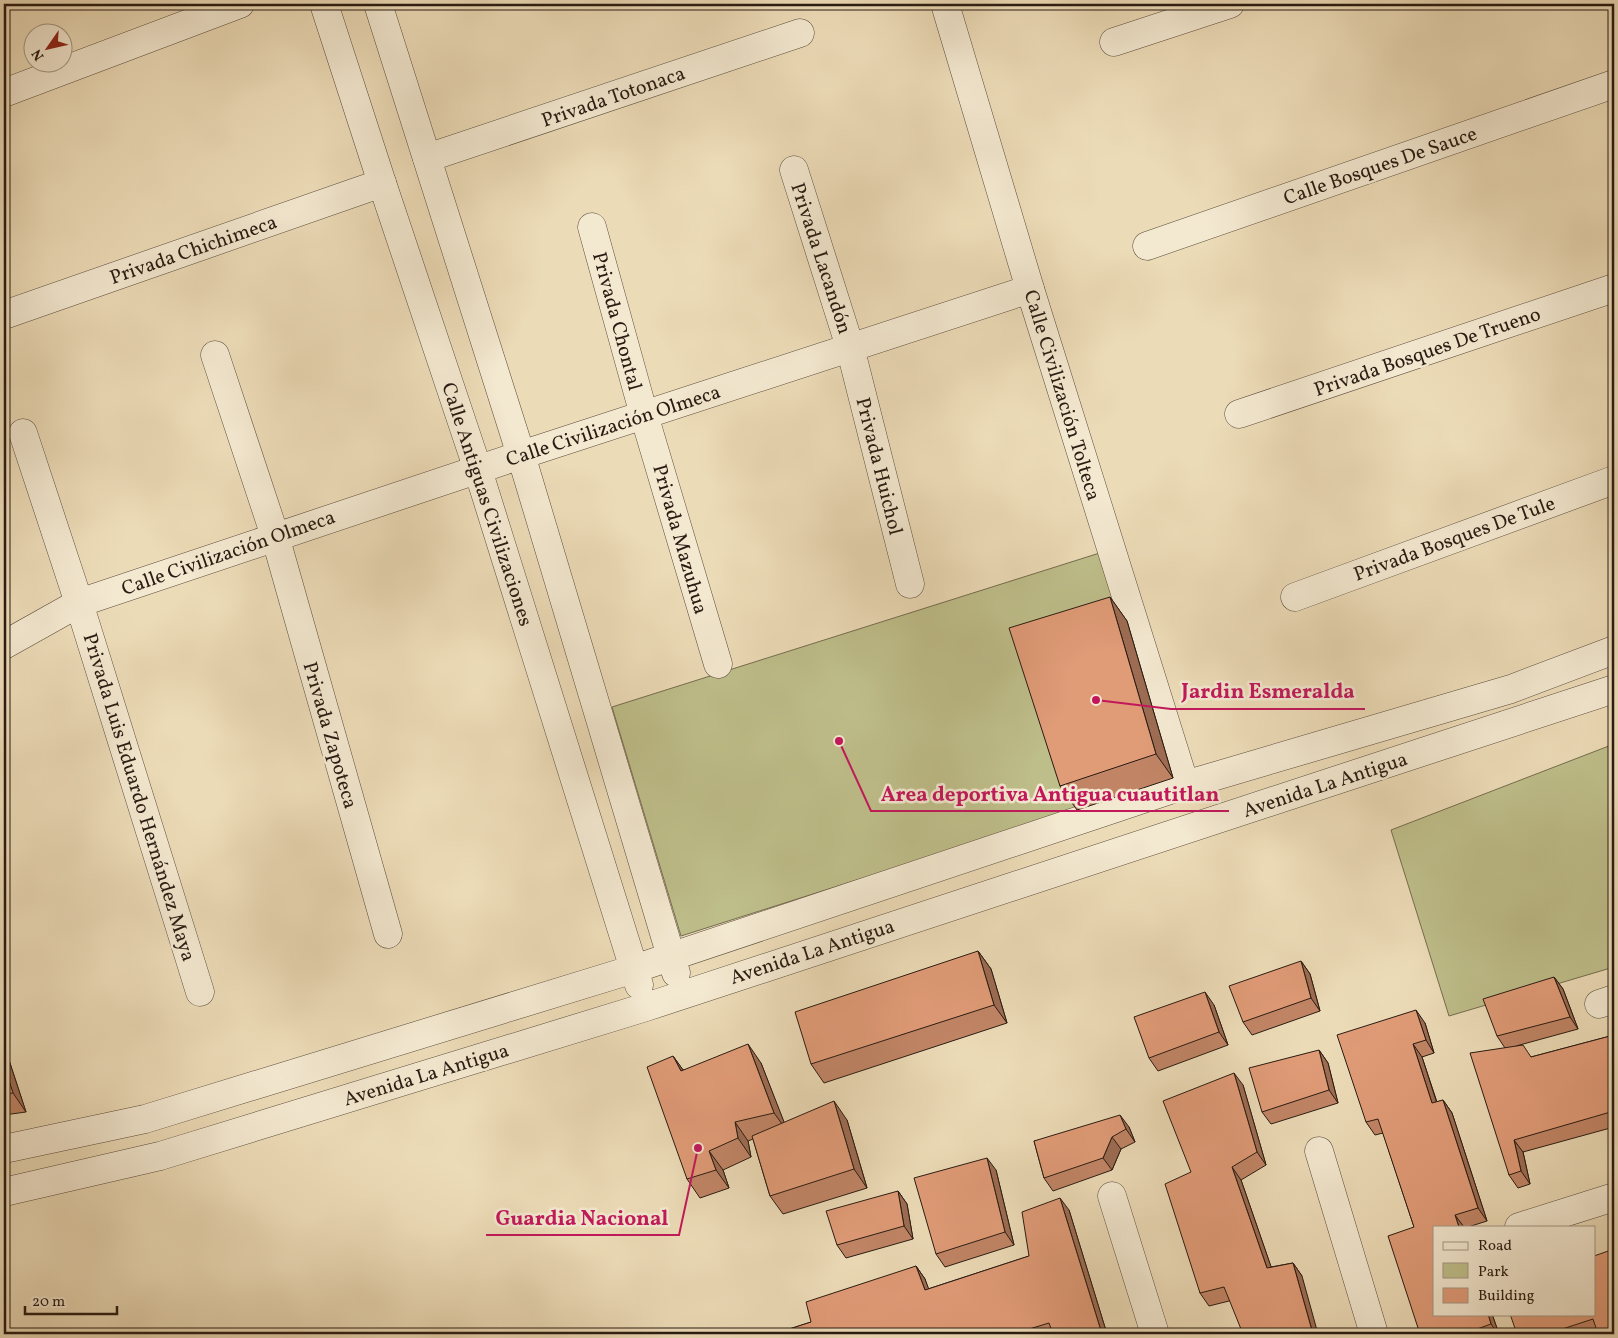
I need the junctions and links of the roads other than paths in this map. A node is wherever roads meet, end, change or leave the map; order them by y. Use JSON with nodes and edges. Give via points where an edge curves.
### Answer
{"nodes":[{"id":1,"x":240,"y":4,"type":"edge"},
{"id":2,"x":324,"y":4,"type":"edge"},
{"id":3,"x":378,"y":4,"type":"edge"},
{"id":4,"x":945,"y":4,"type":"edge"},
{"id":5,"x":1230,"y":4,"type":"edge"},
{"id":6,"x":800,"y":33,"type":"dead end"},
{"id":7,"x":1114,"y":42,"type":"dead end"},
{"id":8,"x":1614,"y":84,"type":"edge"},
{"id":9,"x":4,"y":92,"type":"edge"},
{"id":10,"x":427,"y":158,"type":"junction"},
{"id":11,"x":794,"y":170,"type":"dead end"},
{"id":12,"x":382,"y":182,"type":"junction"},
{"id":13,"x":592,"y":227,"type":"dead end"},
{"id":14,"x":1147,"y":246,"type":"dead end"},
{"id":15,"x":1614,"y":288,"type":"edge"},
{"id":16,"x":1030,"y":289,"type":"junction"},
{"id":17,"x":4,"y":315,"type":"edge"},
{"id":18,"x":850,"y":347,"type":"junction"},
{"id":19,"x":215,"y":355,"type":"dead end"},
{"id":20,"x":644,"y":414,"type":"junction"},
{"id":21,"x":1239,"y":414,"type":"dead end"},
{"id":22,"x":23,"y":433,"type":"dead end"},
{"id":23,"x":521,"y":455,"type":"junction"},
{"id":24,"x":478,"y":470,"type":"junction"},
{"id":25,"x":1614,"y":480,"type":"edge"},
{"id":26,"x":275,"y":536,"type":"junction"},
{"id":27,"x":910,"y":584,"type":"dead end"},
{"id":28,"x":1294,"y":596,"type":"dead end"},
{"id":29,"x":79,"y":603,"type":"junction"},
{"id":30,"x":4,"y":645,"type":"edge"},
{"id":31,"x":1614,"y":650,"type":"edge"},
{"id":32,"x":718,"y":664,"type":"dead end"},
{"id":33,"x":1614,"y":689,"type":"edge"},
{"id":34,"x":1185,"y":785,"type":"junction"},
{"id":35,"x":388,"y":934,"type":"dead end"},
{"id":36,"x":672,"y":956,"type":"junction"},
{"id":37,"x":634,"y":969,"type":"junction"},
{"id":38,"x":200,"y":992,"type":"dead end"},
{"id":39,"x":681,"y":994,"type":"junction"},
{"id":40,"x":646,"y":1007,"type":"junction"},
{"id":41,"x":4,"y":1149,"type":"edge"},
{"id":42,"x":1319,"y":1151,"type":"dead end"},
{"id":43,"x":4,"y":1192,"type":"edge"},
{"id":44,"x":1112,"y":1196,"type":"dead end"},
{"id":45,"x":1614,"y":1197,"type":"edge"},
{"id":46,"x":1522,"y":1226,"type":"edge"},
{"id":47,"x":1155,"y":1334,"type":"edge"},
{"id":48,"x":1374,"y":1334,"type":"edge"}],
"edges":[{"from":1,"to":9,"type":"street"},
{"from":2,"to":12,"type":"street","name":"Calle Antiguas Civilizaciones"},
{"from":3,"to":10,"type":"street"},
{"from":4,"to":16,"type":"street","name":"Calle Civilización Tolteca"},
{"from":5,"to":7,"type":"street"},
{"from":6,"to":10,"type":"street","name":"Privada Totonaca"},
{"from":8,"to":14,"type":"street","name":"Calle Bosques De Sauce"},
{"from":10,"to":23,"type":"street"},
{"from":11,"to":18,"type":"street","name":"Privada Lacandón"},
{"from":12,"to":17,"type":"street","name":"Privada Chichimeca"},
{"from":12,"to":24,"type":"street","name":"Calle Antiguas Civilizaciones"},
{"from":13,"to":20,"type":"street","name":"Privada Chontal"},
{"from":15,"to":21,"type":"street","name":"Privada Bosques De Trueno"},
{"from":16,"to":18,"type":"street","name":"Calle Civilización Olmeca"},
{"from":16,"to":34,"type":"street","name":"Calle Civilización Tolteca"},
{"from":18,"to":20,"type":"street","name":"Calle Civilización Olmeca"},
{"from":18,"to":27,"type":"street","name":"Privada Huichol"},
{"from":19,"to":26,"type":"street","name":"Privada Zapoteca"},
{"from":20,"to":23,"type":"street","name":"Calle Civilización Olmeca"},
{"from":20,"to":32,"type":"street","name":"Privada Mazuhua"},
{"from":22,"to":29,"type":"street","name":"Privada Luis Eduardo Hernández Maya"},
{"from":23,"to":24,"type":"street","name":"Calle Civilización Olmeca"},
{"from":23,"to":36,"type":"street"},
{"from":24,"to":26,"type":"street","name":"Calle Civilización Olmeca"},
{"from":24,"to":37,"type":"street","name":"Calle Antiguas Civilizaciones"},
{"from":25,"to":28,"type":"street","name":"Privada Bosques De Tule"},
{"from":26,"to":29,"type":"street","name":"Calle Civilización Olmeca"},
{"from":26,"to":35,"type":"street","name":"Privada Zapoteca"},
{"from":29,"to":30,"type":"street","name":"Calle Civilización Olmeca"},
{"from":29,"to":38,"type":"street","name":"Privada Luis Eduardo Hernández Maya"},
{"from":31,"to":34,"type":"street","name":"Avenida La Antigua","via":[[1511,688]]},
{"from":33,"to":39,"type":"street","name":"Avenida La Antigua"},
{"from":34,"to":36,"type":"street","name":"Avenida La Antigua"},
{"from":36,"to":37,"type":"street","name":"Avenida La Antigua"},
{"from":36,"to":39,"type":"street"},
{"from":37,"to":40,"type":"street","name":"Calle Antiguas Civilizaciones"},
{"from":37,"to":41,"type":"street","name":"Avenida La Antigua","via":[[145,1119]]},
{"from":39,"to":40,"type":"street","name":"Avenida La Antigua"},
{"from":40,"to":43,"type":"street","name":"Avenida La Antigua","via":[[160,1156]]},
{"from":42,"to":48,"type":"street"},
{"from":44,"to":47,"type":"street"},
{"from":45,"to":46,"type":"street"}]}
